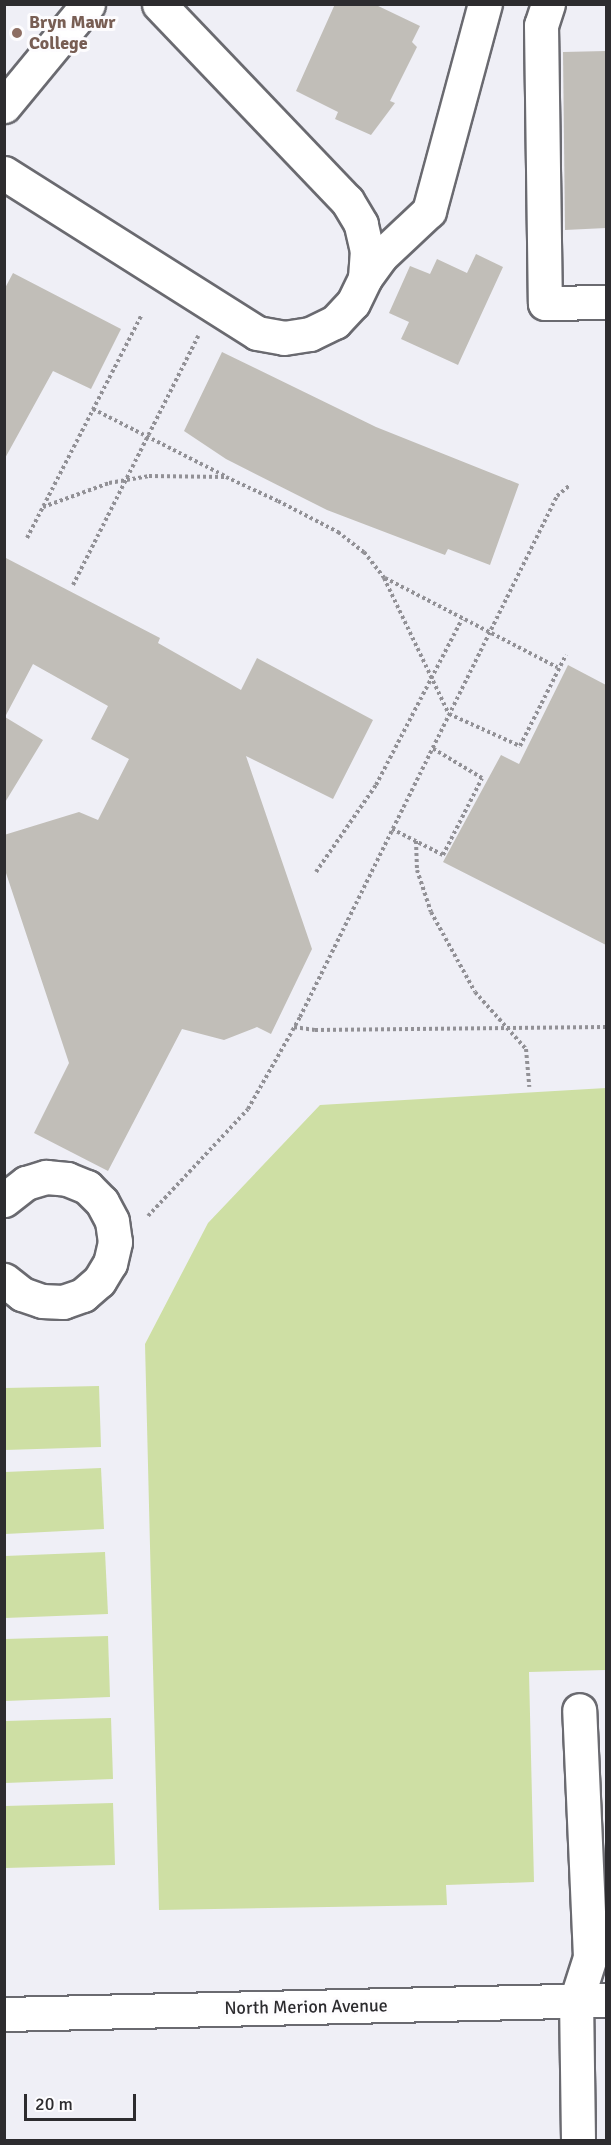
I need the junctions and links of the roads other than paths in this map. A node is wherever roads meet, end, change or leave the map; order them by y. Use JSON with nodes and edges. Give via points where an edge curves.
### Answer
{"nodes":[{"id":1,"x":88,"y":4,"type":"edge"},
{"id":2,"x":159,"y":4,"type":"edge"},
{"id":3,"x":485,"y":4,"type":"edge"},
{"id":4,"x":548,"y":4,"type":"edge"},
{"id":5,"x":4,"y":106,"type":"edge"},
{"id":6,"x":4,"y":173,"type":"edge"},
{"id":7,"x":365,"y":278,"type":"junction"},
{"id":8,"x":606,"y":302,"type":"edge"},
{"id":9,"x":4,"y":1200,"type":"edge"},
{"id":10,"x":10,"y":1291,"type":"edge"},
{"id":11,"x":579,"y":1710,"type":"dead end"},
{"id":12,"x":591,"y":2001,"type":"edge"},
{"id":13,"x":4,"y":2013,"type":"edge"},
{"id":14,"x":578,"y":2140,"type":"edge"}],
"edges":[{"from":1,"to":5,"type":"street"},
{"from":2,"to":7,"type":"street","via":[[347,201],[361,224],[368,251]]},
{"from":3,"to":7,"type":"street","via":[[429,211],[380,257]]},
{"from":4,"to":8,"type":"street","via":[[541,25],[545,303]]},
{"from":6,"to":7,"type":"street","via":[[257,333],[284,338],[301,336],[335,322],[353,303]]},
{"from":9,"to":10,"type":"street","via":[[26,1183],[46,1177],[67,1179],[87,1187],[102,1202],[112,1221],[115,1242],[110,1263],[99,1281],[83,1295],[63,1302],[42,1301]]},
{"from":11,"to":12,"type":"street"},
{"from":12,"to":13,"type":"street","name":"North Merion Avenue"},
{"from":12,"to":14,"type":"street"}]}
